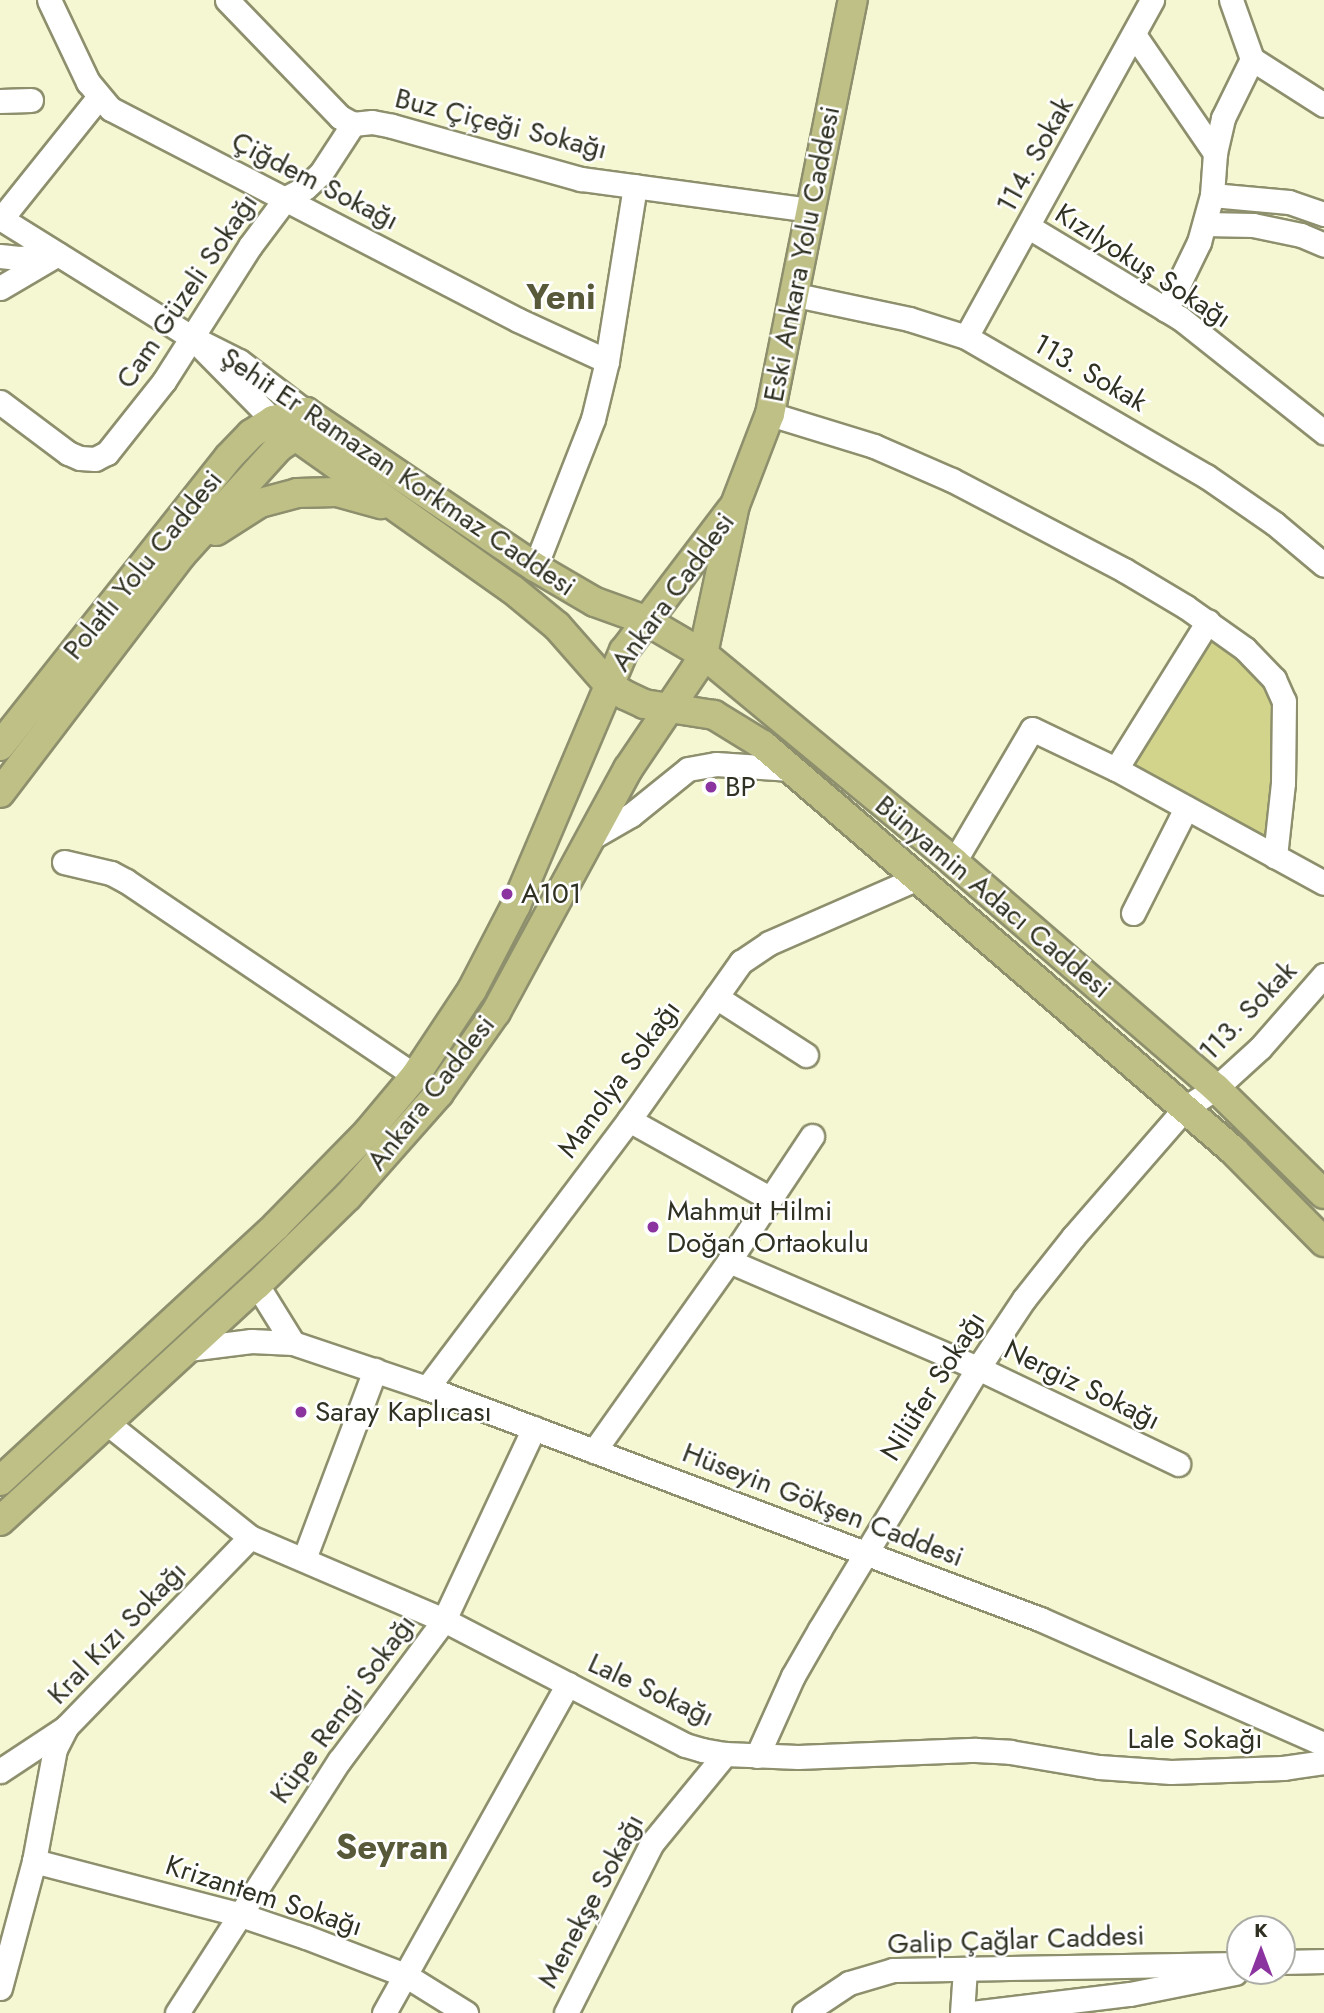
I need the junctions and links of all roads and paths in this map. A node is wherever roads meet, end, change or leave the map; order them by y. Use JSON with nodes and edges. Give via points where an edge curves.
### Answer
{"nodes":[{"id":1,"x":49,"y":0,"type":"edge"},
{"id":2,"x":227,"y":0,"type":"edge"},
{"id":3,"x":853,"y":0,"type":"edge"},
{"id":4,"x":1152,"y":0,"type":"edge"},
{"id":5,"x":1231,"y":0,"type":"edge"},
{"id":6,"x":1135,"y":36,"type":"junction"},
{"id":7,"x":1252,"y":60,"type":"junction"},
{"id":8,"x":98,"y":98,"type":"junction"},
{"id":9,"x":32,"y":100,"type":"dead end"},
{"id":10,"x":0,"y":101,"type":"edge"},
{"id":11,"x":1324,"y":105,"type":"edge"},
{"id":12,"x":353,"y":124,"type":"junction"},
{"id":13,"x":1215,"y":153,"type":"junction"},
{"id":14,"x":635,"y":186,"type":"junction"},
{"id":15,"x":1212,"y":195,"type":"junction"},
{"id":16,"x":286,"y":198,"type":"junction"},
{"id":17,"x":811,"y":210,"type":"junction"},
{"id":18,"x":1324,"y":214,"type":"edge"},
{"id":19,"x":1,"y":218,"type":"edge"},
{"id":20,"x":1205,"y":223,"type":"junction"},
{"id":21,"x":1029,"y":227,"type":"junction"},
{"id":22,"x":1324,"y":245,"type":"edge"},
{"id":23,"x":58,"y":254,"type":"junction"},
{"id":24,"x":0,"y":256,"type":"edge"},
{"id":25,"x":0,"y":288,"type":"edge"},
{"id":26,"x":796,"y":295,"type":"junction"},
{"id":27,"x":1166,"y":310,"type":"junction"},
{"id":28,"x":191,"y":337,"type":"junction"},
{"id":29,"x":966,"y":337,"type":"junction"},
{"id":30,"x":607,"y":361,"type":"junction"},
{"id":31,"x":0,"y":402,"type":"edge"},
{"id":32,"x":770,"y":414,"type":"junction"},
{"id":33,"x":273,"y":420,"type":"junction"},
{"id":34,"x":301,"y":424,"type":"junction"},
{"id":35,"x":1324,"y":432,"type":"edge"},
{"id":36,"x":736,"y":505,"type":"junction"},
{"id":37,"x":407,"y":514,"type":"junction"},
{"id":38,"x":182,"y":554,"type":"junction"},
{"id":39,"x":1324,"y":565,"type":"edge"},
{"id":40,"x":535,"y":567,"type":"junction"},
{"id":41,"x":645,"y":620,"type":"junction"},
{"id":42,"x":1208,"y":621,"type":"junction"},
{"id":43,"x":703,"y":654,"type":"junction"},
{"id":44,"x":608,"y":684,"type":"junction"},
{"id":45,"x":667,"y":708,"type":"junction"},
{"id":46,"x":0,"y":746,"type":"edge"},
{"id":47,"x":791,"y":769,"type":"junction"},
{"id":48,"x":1116,"y":769,"type":"junction"},
{"id":49,"x":0,"y":793,"type":"edge"},
{"id":50,"x":1186,"y":808,"type":"junction"},
{"id":51,"x":591,"y":838,"type":"junction"},
{"id":52,"x":1275,"y":856,"type":"junction"},
{"id":53,"x":64,"y":862,"type":"dead end"},
{"id":54,"x":954,"y":862,"type":"junction"},
{"id":55,"x":918,"y":878,"type":"junction"},
{"id":56,"x":1324,"y":883,"type":"edge"},
{"id":57,"x":1133,"y":913,"type":"dead end"},
{"id":58,"x":1324,"y":975,"type":"edge"},
{"id":59,"x":716,"y":997,"type":"junction"},
{"id":60,"x":806,"y":1055,"type":"dead end"},
{"id":61,"x":415,"y":1076,"type":"junction"},
{"id":62,"x":1216,"y":1088,"type":"junction"},
{"id":63,"x":1185,"y":1108,"type":"junction"},
{"id":64,"x":629,"y":1120,"type":"junction"},
{"id":65,"x":812,"y":1136,"type":"dead end"},
{"id":66,"x":1324,"y":1194,"type":"edge"},
{"id":67,"x":769,"y":1198,"type":"junction"},
{"id":68,"x":1324,"y":1242,"type":"edge"},
{"id":69,"x":729,"y":1261,"type":"junction"},
{"id":70,"x":257,"y":1285,"type":"junction"},
{"id":71,"x":293,"y":1343,"type":"junction"},
{"id":72,"x":188,"y":1349,"type":"junction"},
{"id":73,"x":978,"y":1368,"type":"junction"},
{"id":74,"x":375,"y":1370,"type":"junction"},
{"id":75,"x":427,"y":1388,"type":"junction"},
{"id":76,"x":107,"y":1423,"type":"junction"},
{"id":77,"x":534,"y":1428,"type":"junction"},
{"id":78,"x":594,"y":1451,"type":"junction"},
{"id":79,"x":1178,"y":1464,"type":"dead end"},
{"id":80,"x":3,"y":1470,"type":"edge"},
{"id":81,"x":0,"y":1521,"type":"edge"},
{"id":82,"x":250,"y":1538,"type":"junction"},
{"id":83,"x":865,"y":1552,"type":"junction"},
{"id":84,"x":304,"y":1559,"type":"junction"},
{"id":85,"x":444,"y":1620,"type":"junction"},
{"id":86,"x":568,"y":1684,"type":"junction"},
{"id":87,"x":66,"y":1727,"type":"junction"},
{"id":88,"x":1324,"y":1744,"type":"edge"},
{"id":89,"x":724,"y":1754,"type":"junction"},
{"id":90,"x":757,"y":1756,"type":"junction"},
{"id":91,"x":1324,"y":1762,"type":"edge"},
{"id":92,"x":0,"y":1770,"type":"edge"},
{"id":93,"x":34,"y":1861,"type":"junction"},
{"id":94,"x":238,"y":1914,"type":"junction"},
{"id":95,"x":1324,"y":1961,"type":"edge"},
{"id":96,"x":1296,"y":1962,"type":"edge"},
{"id":97,"x":1226,"y":1964,"type":"edge"},
{"id":98,"x":965,"y":1969,"type":"junction"},
{"id":99,"x":405,"y":1975,"type":"junction"},
{"id":100,"x":1226,"y":1975,"type":"edge"},
{"id":101,"x":0,"y":1987,"type":"edge"},
{"id":102,"x":1118,"y":2001,"type":"edge"},
{"id":103,"x":177,"y":2013,"type":"edge"},
{"id":104,"x":384,"y":2013,"type":"edge"},
{"id":105,"x":466,"y":2013,"type":"edge"},
{"id":106,"x":566,"y":2013,"type":"edge"},
{"id":107,"x":805,"y":2013,"type":"edge"},
{"id":108,"x":962,"y":2013,"type":"edge"},
{"id":109,"x":972,"y":2013,"type":"edge"},
{"id":110,"x":1144,"y":2013,"type":"edge"}],
"edges":[{"from":1,"to":8,"type":"street","name":"Çiğdem Sokağı"},
{"from":2,"to":12,"type":"street","name":"Buz Çiçeği Sokağı","via":[[340,117]]},
{"from":3,"to":17,"type":"main road","name":"Eski Ankara Yolu Caddesi"},
{"from":4,"to":6,"type":"street","name":"114. Sokak"},
{"from":5,"to":7,"type":"street"},
{"from":6,"to":13,"type":"street"},
{"from":6,"to":21,"type":"street","name":"114. Sokak"},
{"from":7,"to":11,"type":"street"},
{"from":7,"to":13,"type":"street","via":[[1226,110]]},
{"from":8,"to":16,"type":"street","name":"Çiğdem Sokağı","via":[[127,120]]},
{"from":8,"to":19,"type":"street"},
{"from":9,"to":10,"type":"street"},
{"from":12,"to":14,"type":"street","name":"Buz Çiçeği Sokağı","via":[[392,126],[547,172]]},
{"from":12,"to":16,"type":"street","name":"Cam Güzeli Sokağı","via":[[321,173]]},
{"from":13,"to":15,"type":"street"},
{"from":14,"to":17,"type":"street","name":"Buz Çiçeği Sokağı"},
{"from":14,"to":30,"type":"street"},
{"from":15,"to":18,"type":"street","via":[[1289,202]]},
{"from":15,"to":20,"type":"street"},
{"from":16,"to":28,"type":"street","name":"Cam Güzeli Sokağı"},
{"from":16,"to":30,"type":"street","name":"Çiğdem Sokağı","via":[[518,320]]},
{"from":17,"to":26,"type":"main road","name":"Eski Ankara Yolu Caddesi"},
{"from":19,"to":23,"type":"street","name":"Şehit Er Ramazan Korkmaz Caddesi"},
{"from":20,"to":22,"type":"street","via":[[1253,225]]},
{"from":20,"to":27,"type":"street"},
{"from":21,"to":27,"type":"street","name":"Kızılyokuş Sokağı"},
{"from":21,"to":29,"type":"street","name":"114. Sokak"},
{"from":23,"to":24,"type":"street"},
{"from":23,"to":25,"type":"street"},
{"from":23,"to":28,"type":"street","name":"Şehit Er Ramazan Korkmaz Caddesi"},
{"from":26,"to":29,"type":"street","name":"113. Sokak","via":[[909,319]]},
{"from":26,"to":32,"type":"main road","name":"Eski Ankara Yolu Caddesi"},
{"from":27,"to":35,"type":"street","name":"Kızılyokuş Sokağı"},
{"from":28,"to":31,"type":"street","name":"Cam Güzeli Sokağı","via":[[141,413],[116,444],[95,458],[68,453]]},
{"from":28,"to":33,"type":"street","name":"Şehit Er Ramazan Korkmaz Caddesi"},
{"from":28,"to":34,"type":"street","name":"Şehit Er Ramazan Korkmaz Caddesi","via":[[239,361]]},
{"from":29,"to":39,"type":"street","name":"113. Sokak","via":[[1206,476]]},
{"from":30,"to":40,"type":"street","via":[[593,419]]},
{"from":32,"to":36,"type":"main road","name":"Eski Ankara Yolu Caddesi"},
{"from":32,"to":42,"type":"street","via":[[874,446],[941,475],[1124,570]]},
{"from":33,"to":34,"type":"main road","name":"Şehit Er Ramazan Korkmaz Caddesi"},
{"from":33,"to":46,"type":"main road","name":"Polatlı Yolu Caddesi","via":[[229,457]]},
{"from":34,"to":37,"type":"main road","name":"Şehit Er Ramazan Korkmaz Caddesi"},
{"from":34,"to":38,"type":"main road","name":"Polatlı Yolu Caddesi"},
{"from":34,"to":40,"type":"main road","name":"Şehit Er Ramazan Korkmaz Caddesi"},
{"from":36,"to":41,"type":"main road","name":"Ankara Caddesi"},
{"from":36,"to":43,"type":"main road","name":"Ankara Caddesi"},
{"from":37,"to":38,"type":"main road","name":"Polatlı Yolu Caddesi","via":[[337,492],[297,493],[260,503]]},
{"from":37,"to":44,"type":"main road","name":"Şehit Er Ramazan Korkmaz Caddesi","via":[[540,611]]},
{"from":38,"to":49,"type":"main road","name":"Polatlı Yolu Caddesi"},
{"from":40,"to":41,"type":"main road","name":"Şehit Er Ramazan Korkmaz Caddesi","via":[[595,601]]},
{"from":41,"to":43,"type":"main road","name":"Bünyamin Adacı Caddesi"},
{"from":41,"to":44,"type":"main road","name":"Ankara Caddesi"},
{"from":42,"to":48,"type":"street"},
{"from":42,"to":52,"type":"street","via":[[1245,649],[1281,688],[1285,718]]},
{"from":43,"to":45,"type":"main road","name":"Ankara Caddesi"},
{"from":43,"to":54,"type":"main road","name":"Bünyamin Adacı Caddesi"},
{"from":44,"to":45,"type":"main road","name":"Şehit Er Ramazan Korkmaz Caddesi","via":[[644,704]]},
{"from":44,"to":61,"type":"main road","name":"Ankara Caddesi","via":[[516,905],[472,990]]},
{"from":45,"to":47,"type":"main road","name":"Şehit Er Ramazan Korkmaz Caddesi","via":[[699,711],[730,723]]},
{"from":45,"to":51,"type":"main road","name":"Ankara Caddesi"},
{"from":47,"to":51,"type":"street","via":[[716,764],[688,769],[631,815]]},
{"from":47,"to":55,"type":"main road","name":"Şehit Er Ramazan Korkmaz Caddesi"},
{"from":48,"to":50,"type":"street"},
{"from":48,"to":54,"type":"street","via":[[1031,729]]},
{"from":50,"to":52,"type":"street"},
{"from":50,"to":57,"type":"street"},
{"from":51,"to":70,"type":"main road","name":"Ankara Caddesi","via":[[496,1012],[439,1093],[348,1196]]},
{"from":52,"to":56,"type":"street"},
{"from":53,"to":61,"type":"street","via":[[126,881]]},
{"from":54,"to":62,"type":"main road","name":"Bünyamin Adacı Caddesi"},
{"from":55,"to":59,"type":"street","name":"Manolya Sokağı","via":[[755,951],[741,962]]},
{"from":55,"to":63,"type":"main road","name":"Şehit Er Ramazan Korkmaz Caddesi"},
{"from":58,"to":62,"type":"street","name":"113. Sokak","via":[[1285,1022]]},
{"from":59,"to":60,"type":"street"},
{"from":59,"to":64,"type":"street","name":"Manolya Sokağı"},
{"from":61,"to":80,"type":"main road","name":"Ankara Caddesi","via":[[368,1132],[276,1226]]},
{"from":62,"to":63,"type":"street","name":"Nilüfer Sokağı"},
{"from":62,"to":66,"type":"main road","name":"Bünyamin Adacı Caddesi"},
{"from":63,"to":68,"type":"main road","name":"Şehit Er Ramazan Korkmaz Caddesi"},
{"from":63,"to":73,"type":"street","name":"Nilüfer Sokağı","via":[[1065,1246]]},
{"from":64,"to":67,"type":"street"},
{"from":64,"to":75,"type":"street","name":"Manolya Sokağı"},
{"from":65,"to":67,"type":"street"},
{"from":67,"to":69,"type":"street"},
{"from":69,"to":73,"type":"street","name":"Nergiz Sokağı"},
{"from":69,"to":78,"type":"street"},
{"from":70,"to":71,"type":"street"},
{"from":70,"to":72,"type":"main road","name":"Ankara Caddesi"},
{"from":71,"to":72,"type":"street","name":"Hüseyin Gökşen Caddesi","via":[[251,1341]]},
{"from":71,"to":74,"type":"street","name":"Hüseyin Gökşen Caddesi"},
{"from":72,"to":76,"type":"main road","name":"Ankara Caddesi"},
{"from":73,"to":79,"type":"street","name":"Nergiz Sokağı"},
{"from":73,"to":83,"type":"street","name":"Nilüfer Sokağı"},
{"from":74,"to":75,"type":"street","name":"Hüseyin Gökşen Caddesi"},
{"from":74,"to":84,"type":"street"},
{"from":75,"to":77,"type":"street","name":"Hüseyin Gökşen Caddesi"},
{"from":76,"to":81,"type":"main road","name":"Ankara Caddesi"},
{"from":76,"to":82,"type":"street","name":"Lale Sokağı"},
{"from":77,"to":78,"type":"street","name":"Hüseyin Gökşen Caddesi"},
{"from":77,"to":85,"type":"street","name":"Küpe Rengi Sokağı"},
{"from":78,"to":83,"type":"street","name":"Hüseyin Gökşen Caddesi"},
{"from":82,"to":84,"type":"street","name":"Lale Sokağı"},
{"from":82,"to":87,"type":"street","name":"Kral Kızı Sokağı"},
{"from":83,"to":88,"type":"street","name":"Hüseyin Gökşen Caddesi","via":[[1072,1632]]},
{"from":83,"to":90,"type":"street","name":"Nilüfer Sokağı","via":[[793,1676]]},
{"from":84,"to":85,"type":"street","name":"Lale Sokağı"},
{"from":85,"to":86,"type":"street","name":"Lale Sokağı"},
{"from":85,"to":94,"type":"street","name":"Küpe Rengi Sokağı","via":[[339,1761]]},
{"from":86,"to":89,"type":"street","name":"Lale Sokağı","via":[[685,1745]]},
{"from":86,"to":99,"type":"street"},
{"from":87,"to":92,"type":"street"},
{"from":87,"to":93,"type":"street","name":"Kral Kızı Sokağı","via":[[55,1749]]},
{"from":89,"to":90,"type":"street","name":"Lale Sokağı"},
{"from":89,"to":106,"type":"street","name":"Menekşe Sokağı","via":[[652,1843]]},
{"from":90,"to":91,"type":"street","name":"Lale Sokağı","via":[[975,1750],[1171,1772]]},
{"from":93,"to":94,"type":"street","name":"Krizantem Sokağı"},
{"from":93,"to":101,"type":"street","name":"Kral Kızı Sokağı"},
{"from":94,"to":99,"type":"street","name":"Krizantem Sokağı"},
{"from":94,"to":103,"type":"street","name":"Küpe Rengi Sokağı"},
{"from":95,"to":96,"type":"street"},
{"from":97,"to":98,"type":"street","name":"Galip Çağlar Caddesi"},
{"from":98,"to":107,"type":"street","name":"Galip Çağlar Caddesi","via":[[869,1975],[827,1995]]},
{"from":98,"to":108,"type":"street"},
{"from":99,"to":104,"type":"street"},
{"from":99,"to":105,"type":"street","name":"Krizantem Sokağı"},
{"from":100,"to":102,"type":"street"},
{"from":102,"to":109,"type":"street"},
{"from":102,"to":110,"type":"street"}]}
